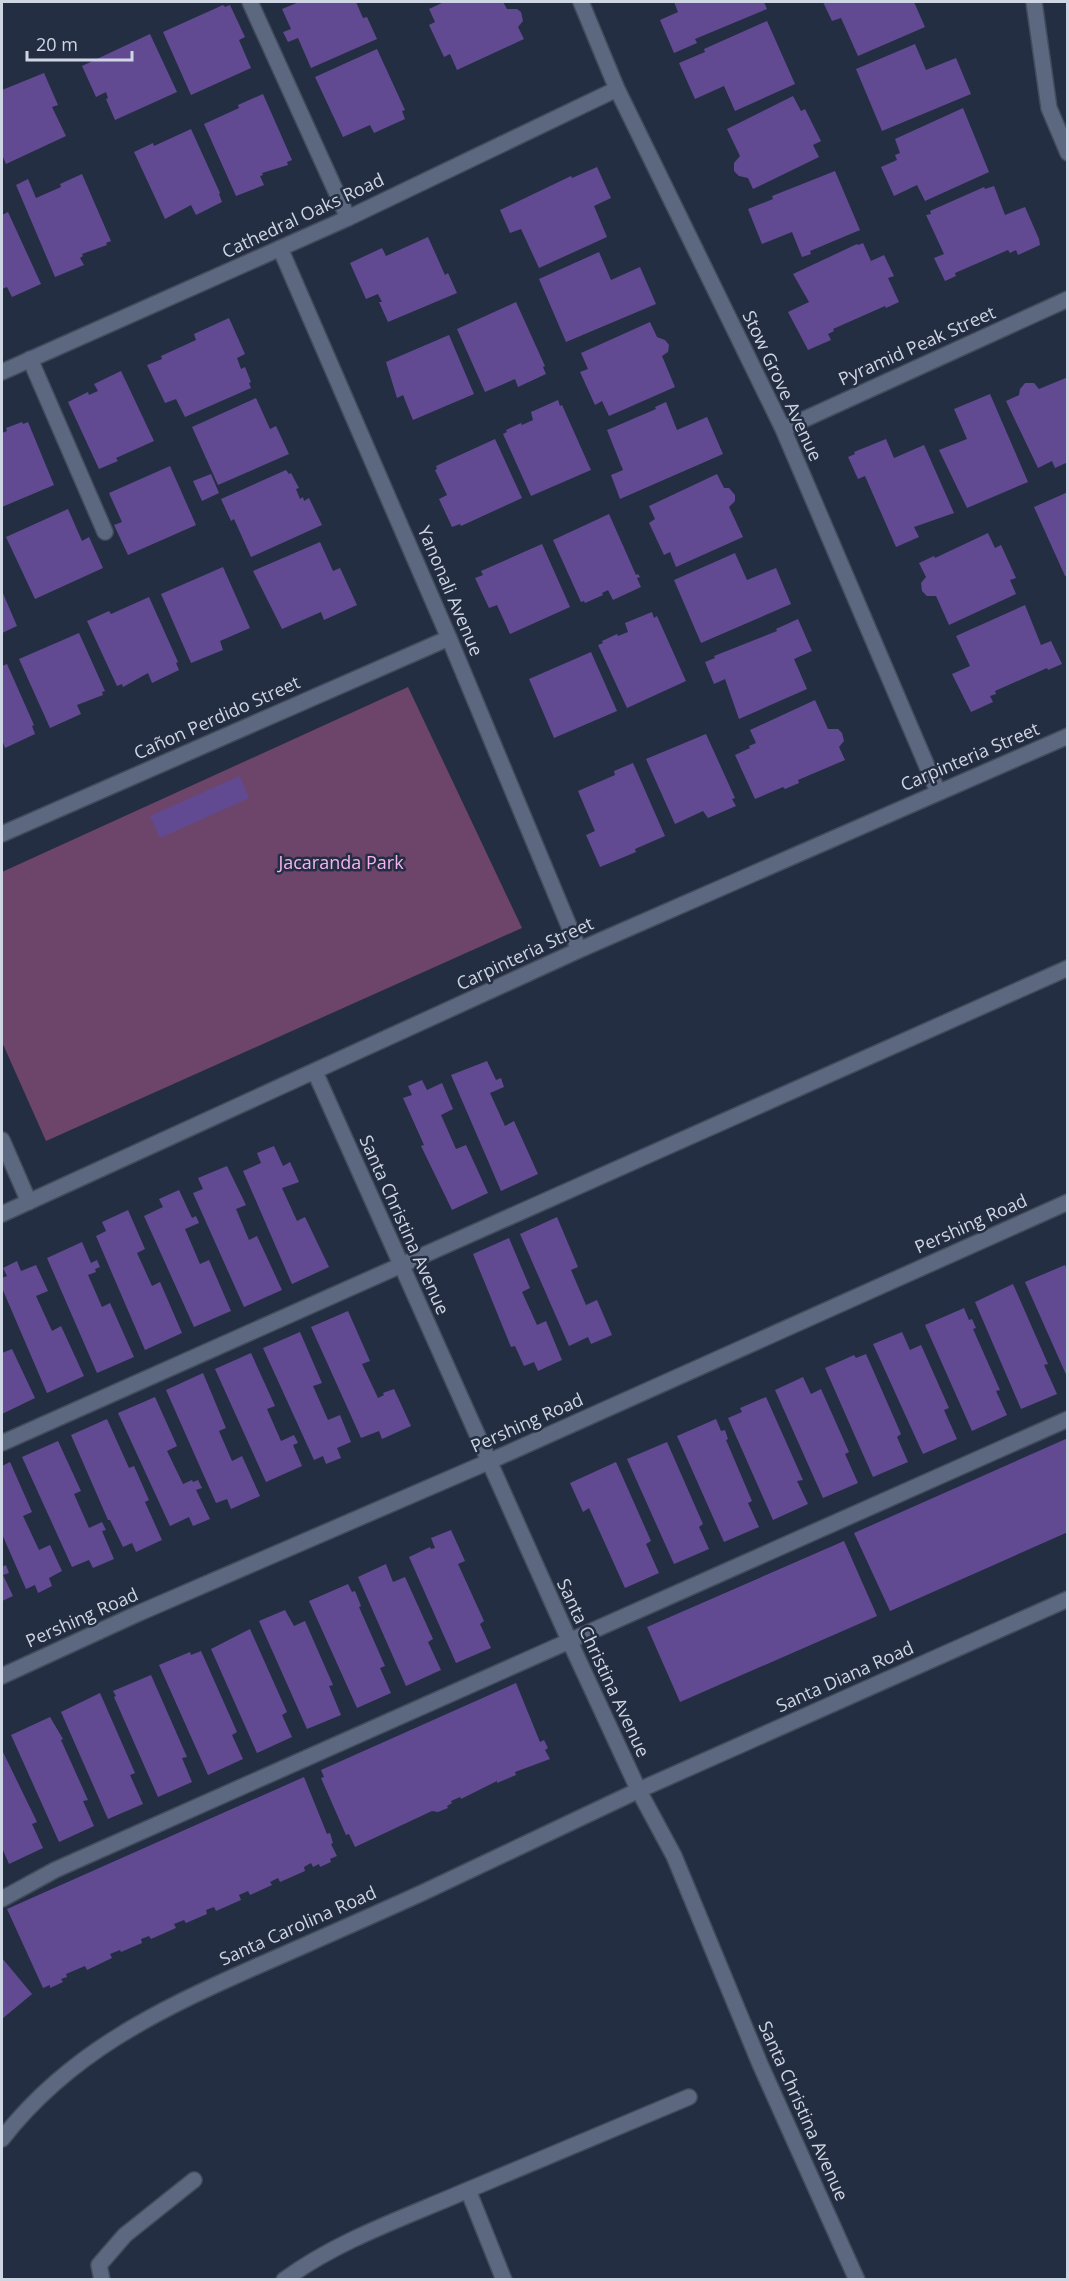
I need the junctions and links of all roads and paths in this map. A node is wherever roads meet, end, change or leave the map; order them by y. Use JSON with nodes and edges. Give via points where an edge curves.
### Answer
{"nodes":[{"id":1,"x":250,"y":2,"type":"edge"},
{"id":2,"x":581,"y":2,"type":"edge"},
{"id":3,"x":1034,"y":2,"type":"edge"},
{"id":4,"x":617,"y":89,"type":"junction"},
{"id":5,"x":1068,"y":153,"type":"edge"},
{"id":6,"x":348,"y":218,"type":"junction"},
{"id":7,"x":280,"y":248,"type":"junction"},
{"id":8,"x":1068,"y":299,"type":"edge"},
{"id":9,"x":30,"y":359,"type":"junction"},
{"id":10,"x":2,"y":372,"type":"edge"},
{"id":11,"x":783,"y":429,"type":"junction"},
{"id":12,"x":105,"y":532,"type":"dead end"},
{"id":13,"x":449,"y":638,"type":"junction"},
{"id":14,"x":1068,"y":736,"type":"edge"},
{"id":15,"x":938,"y":792,"type":"junction"},
{"id":16,"x":2,"y":834,"type":"edge"},
{"id":17,"x":579,"y":950,"type":"junction"},
{"id":18,"x":1068,"y":968,"type":"edge"},
{"id":19,"x":315,"y":1072,"type":"junction"},
{"id":20,"x":2,"y":1140,"type":"edge"},
{"id":21,"x":29,"y":1202,"type":"junction"},
{"id":22,"x":1068,"y":1202,"type":"edge"},
{"id":23,"x":2,"y":1214,"type":"edge"},
{"id":24,"x":400,"y":1265,"type":"junction"},
{"id":25,"x":1068,"y":1419,"type":"edge"},
{"id":26,"x":2,"y":1443,"type":"edge"},
{"id":27,"x":488,"y":1462,"type":"junction"},
{"id":28,"x":1068,"y":1599,"type":"edge"},
{"id":29,"x":570,"y":1642,"type":"junction"},
{"id":30,"x":2,"y":1676,"type":"edge"},
{"id":31,"x":639,"y":1791,"type":"junction"},
{"id":32,"x":2,"y":1899,"type":"edge"},
{"id":33,"x":689,"y":2097,"type":"dead end"},
{"id":34,"x":2,"y":2139,"type":"edge"},
{"id":35,"x":194,"y":2180,"type":"dead end"},
{"id":36,"x":468,"y":2190,"type":"junction"},
{"id":37,"x":102,"y":2280,"type":"edge"},
{"id":38,"x":284,"y":2280,"type":"edge"},
{"id":39,"x":504,"y":2280,"type":"edge"},
{"id":40,"x":857,"y":2280,"type":"edge"}],
"edges":[{"from":1,"to":6,"type":"street"},
{"from":2,"to":4,"type":"street","name":"Stow Grove Avenue"},
{"from":3,"to":5,"type":"street","via":[[1049,108]]},
{"from":4,"to":6,"type":"street","name":"Cathedral Oaks Road"},
{"from":4,"to":11,"type":"street","name":"Stow Grove Avenue"},
{"from":6,"to":7,"type":"street","name":"Cathedral Oaks Road"},
{"from":7,"to":9,"type":"street","name":"Cathedral Oaks Road"},
{"from":7,"to":13,"type":"street","name":"Yanonali Avenue"},
{"from":8,"to":11,"type":"street","name":"Pyramid Peak Street"},
{"from":9,"to":10,"type":"street","name":"Cathedral Oaks Road"},
{"from":9,"to":12,"type":"street"},
{"from":11,"to":15,"type":"street","name":"Stow Grove Avenue"},
{"from":13,"to":16,"type":"street","name":"Cañon Perdido Street"},
{"from":13,"to":17,"type":"street","name":"Yanonali Avenue"},
{"from":14,"to":15,"type":"street","name":"Carpinteria Street"},
{"from":15,"to":17,"type":"street","name":"Carpinteria Street"},
{"from":17,"to":19,"type":"street","name":"Carpinteria Street"},
{"from":18,"to":24,"type":"street"},
{"from":19,"to":21,"type":"street","name":"Carpinteria Street"},
{"from":19,"to":24,"type":"street","name":"Santa Christina Avenue"},
{"from":20,"to":21,"type":"street"},
{"from":21,"to":23,"type":"street","name":"Carpinteria Street"},
{"from":22,"to":27,"type":"street","name":"Pershing Road"},
{"from":24,"to":26,"type":"street"},
{"from":24,"to":27,"type":"street","name":"Santa Christina Avenue"},
{"from":25,"to":29,"type":"street"},
{"from":27,"to":29,"type":"street","name":"Santa Christina Avenue"},
{"from":27,"to":30,"type":"street","name":"Pershing Road"},
{"from":28,"to":31,"type":"street","name":"Santa Diana Road"},
{"from":29,"to":31,"type":"street","name":"Santa Christina Avenue"},
{"from":29,"to":32,"type":"street","via":[[55,1870]]},
{"from":31,"to":34,"type":"street","name":"Santa Carolina Road","via":[[180,2000],[134,2025],[57,2079]]},
{"from":31,"to":40,"type":"street","name":"Santa Christina Avenue","via":[[674,1856],[760,2064]]},
{"from":33,"to":36,"type":"street"},
{"from":35,"to":37,"type":"street","via":[[125,2235],[99,2265]]},
{"from":36,"to":38,"type":"street","via":[[340,2246],[306,2263]]},
{"from":36,"to":39,"type":"street"}]}
